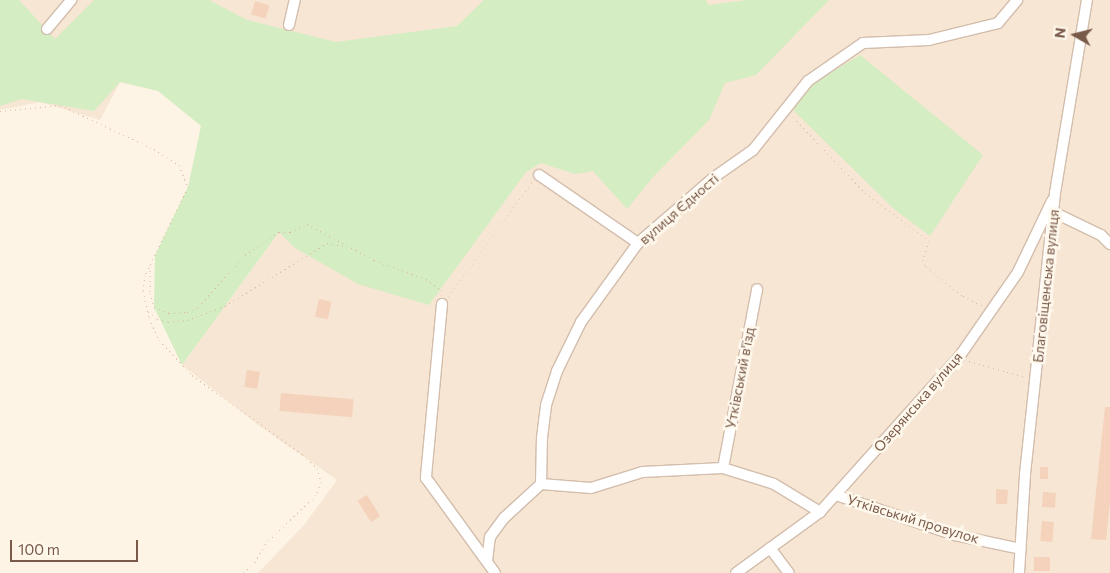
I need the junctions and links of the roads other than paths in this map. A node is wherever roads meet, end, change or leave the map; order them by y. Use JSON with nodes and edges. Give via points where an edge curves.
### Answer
{"nodes":[{"id":1,"x":71,"y":0,"type":"edge"},
{"id":2,"x":295,"y":0,"type":"edge"},
{"id":3,"x":1017,"y":0,"type":"edge"},
{"id":4,"x":1087,"y":0,"type":"edge"},
{"id":5,"x":289,"y":25,"type":"dead end"},
{"id":6,"x":47,"y":29,"type":"dead end"},
{"id":7,"x":539,"y":175,"type":"road end"},
{"id":8,"x":1056,"y":193,"type":"junction"},
{"id":9,"x":1053,"y":212,"type":"junction"},
{"id":10,"x":638,"y":243,"type":"junction"},
{"id":11,"x":1110,"y":244,"type":"edge"},
{"id":12,"x":757,"y":289,"type":"dead end"},
{"id":13,"x":442,"y":304,"type":"road end"},
{"id":14,"x":723,"y":468,"type":"junction"},
{"id":15,"x":541,"y":484,"type":"junction"},
{"id":16,"x":836,"y":494,"type":"junction"},
{"id":17,"x":820,"y":512,"type":"junction"},
{"id":18,"x":770,"y":548,"type":"junction"},
{"id":19,"x":1021,"y":549,"type":"junction"},
{"id":20,"x":487,"y":561,"type":"junction"},
{"id":21,"x":495,"y":573,"type":"edge"},
{"id":22,"x":736,"y":573,"type":"edge"},
{"id":23,"x":789,"y":573,"type":"edge"},
{"id":24,"x":1019,"y":573,"type":"edge"}],
"edges":[{"from":1,"to":6,"type":"street"},
{"from":2,"to":5,"type":"street"},
{"from":3,"to":10,"type":"street","name":"вулиця Єдності","via":[[998,23],[928,40],[863,43],[808,81],[753,150],[714,178]]},
{"from":4,"to":8,"type":"street","name":"Благовіщенська вулиця"},
{"from":7,"to":10,"type":"street"},
{"from":8,"to":9,"type":"street","name":"Благовіщенська вулиця"},
{"from":8,"to":16,"type":"street","name":"Озерянська вулиця","via":[[1018,272],[958,357]]},
{"from":9,"to":11,"type":"street","via":[[1101,235]]},
{"from":9,"to":19,"type":"street","name":"Благовіщенська вулиця"},
{"from":10,"to":15,"type":"street","name":"вулиця Єдності","via":[[581,322],[558,371],[546,405]]},
{"from":12,"to":14,"type":"street","name":"Утківський в'їзд"},
{"from":13,"to":20,"type":"street","via":[[426,478]]},
{"from":14,"to":15,"type":"street","via":[[642,472],[591,488]]},
{"from":14,"to":17,"type":"street","via":[[774,484]]},
{"from":15,"to":20,"type":"street","via":[[504,518],[490,537]]},
{"from":16,"to":17,"type":"street","name":"Озерянська вулиця"},
{"from":16,"to":19,"type":"street","name":"Утківський провулок","via":[[955,535]]},
{"from":17,"to":18,"type":"street","name":"Озерянська вулиця"},
{"from":18,"to":22,"type":"street","name":"Озерянська вулиця"},
{"from":18,"to":23,"type":"street"},
{"from":19,"to":24,"type":"street","name":"Благовіщенська вулиця"},
{"from":20,"to":21,"type":"street"}]}
